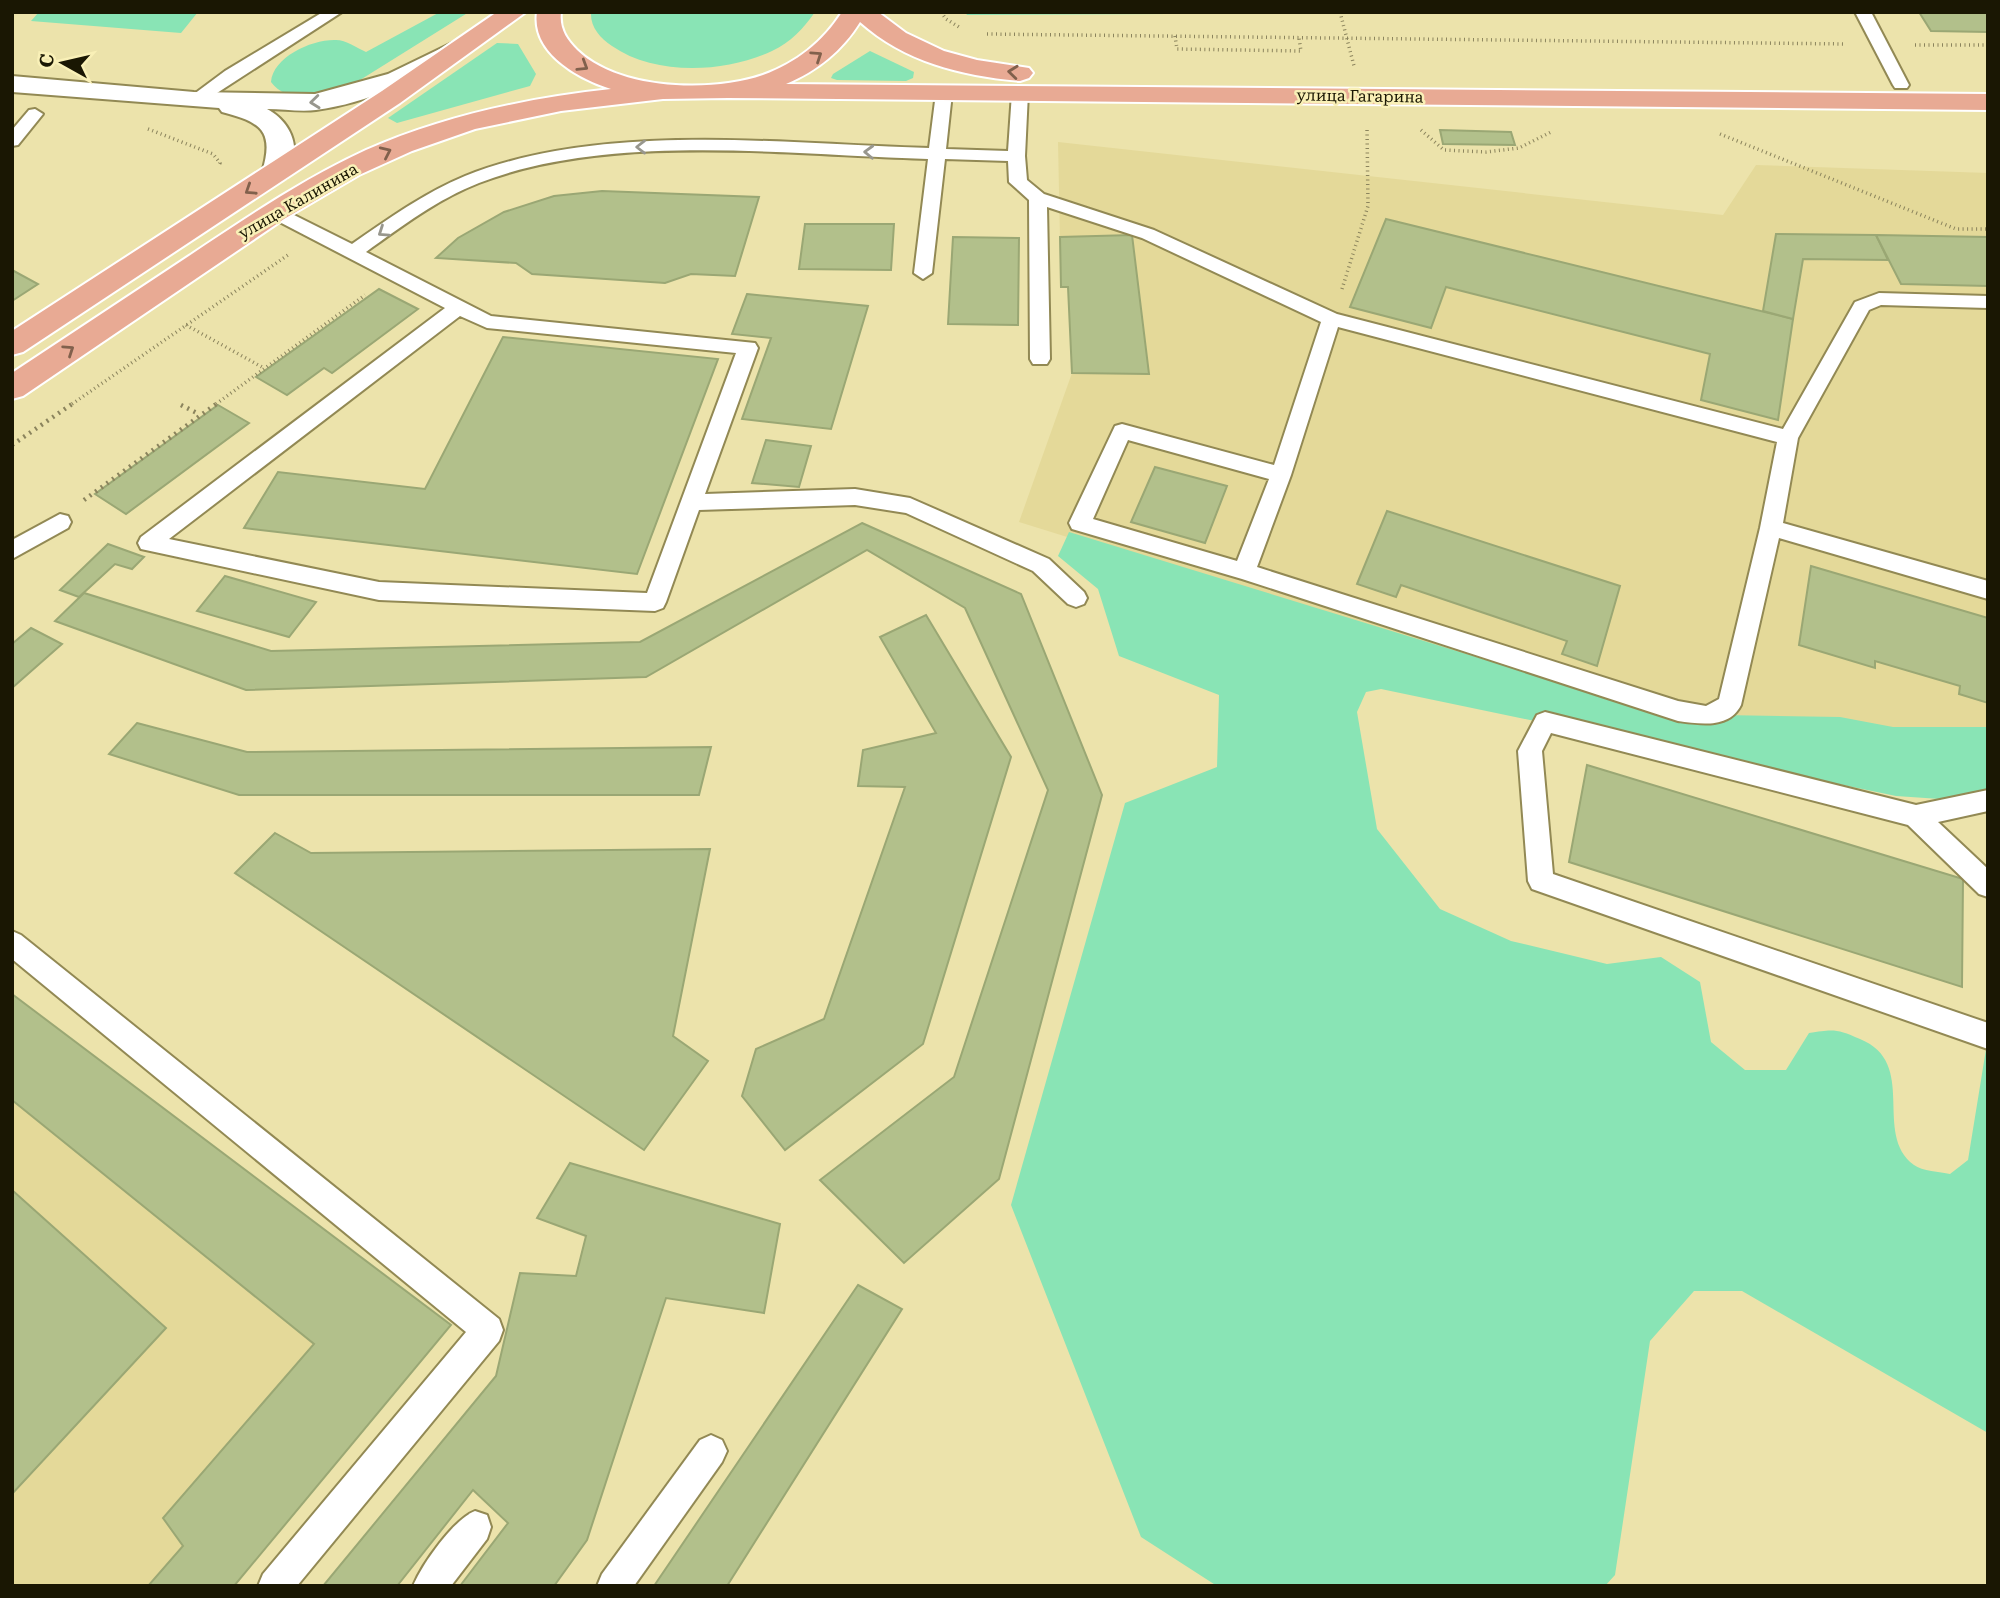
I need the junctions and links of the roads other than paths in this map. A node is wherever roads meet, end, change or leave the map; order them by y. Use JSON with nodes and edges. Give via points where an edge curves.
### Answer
{"nodes":[{"id":1,"x":334,"y":12,"type":"edge"},
{"id":2,"x":514,"y":12,"type":"edge"},
{"id":3,"x":550,"y":12,"type":"edge"},
{"id":4,"x":854,"y":12,"type":"edge"},
{"id":5,"x":863,"y":12,"type":"edge"},
{"id":6,"x":1863,"y":12,"type":"edge"},
{"id":7,"x":469,"y":42,"type":"junction"},
{"id":8,"x":12,"y":84,"type":"edge"},
{"id":9,"x":1988,"y":85,"type":"edge"},
{"id":10,"x":732,"y":91,"type":"junction"},
{"id":11,"x":660,"y":92,"type":"junction"},
{"id":12,"x":944,"y":93,"type":"junction"},
{"id":13,"x":1020,"y":93,"type":"junction"},
{"id":14,"x":1905,"y":93,"type":"junction"},
{"id":15,"x":194,"y":100,"type":"junction"},
{"id":16,"x":1988,"y":102,"type":"edge"},
{"id":17,"x":35,"y":114,"type":"dead end"},
{"id":18,"x":12,"y":141,"type":"edge"},
{"id":19,"x":937,"y":154,"type":"junction"},
{"id":20,"x":1016,"y":156,"type":"junction"},
{"id":21,"x":276,"y":172,"type":"junction"},
{"id":22,"x":1038,"y":198,"type":"junction"},
{"id":23,"x":274,"y":212,"type":"junction"},
{"id":24,"x":352,"y":253,"type":"junction"},
{"id":25,"x":923,"y":273,"type":"dead end"},
{"id":26,"x":1988,"y":302,"type":"edge"},
{"id":27,"x":459,"y":307,"type":"junction"},
{"id":28,"x":1331,"y":319,"type":"junction"},
{"id":29,"x":12,"y":345,"type":"edge"},
{"id":30,"x":1040,"y":359,"type":"dead end"},
{"id":31,"x":12,"y":388,"type":"edge"},
{"id":32,"x":1788,"y":438,"type":"junction"},
{"id":33,"x":1281,"y":475,"type":"junction"},
{"id":34,"x":692,"y":502,"type":"junction"},
{"id":35,"x":60,"y":522,"type":"dead end"},
{"id":36,"x":1771,"y":527,"type":"junction"},
{"id":37,"x":12,"y":551,"type":"edge"},
{"id":38,"x":1244,"y":571,"type":"junction"},
{"id":39,"x":1988,"y":590,"type":"edge"},
{"id":40,"x":1076,"y":598,"type":"dead end"},
{"id":41,"x":1988,"y":800,"type":"edge"},
{"id":42,"x":1916,"y":816,"type":"junction"},
{"id":43,"x":1988,"y":886,"type":"edge"},
{"id":44,"x":12,"y":943,"type":"edge"},
{"id":45,"x":1988,"y":1036,"type":"edge"},
{"id":46,"x":711,"y":1451,"type":"dead end"},
{"id":47,"x":475,"y":1527,"type":"dead end"},
{"id":48,"x":275,"y":1586,"type":"edge"},
{"id":49,"x":430,"y":1586,"type":"edge"},
{"id":50,"x":614,"y":1586,"type":"edge"}],
"edges":[{"from":1,"to":15,"type":"lane"},
{"from":2,"to":7,"type":"main road","name":"улица Калинина"},
{"from":3,"to":11,"type":"main road","one_way":true,"via":[[553,37],[566,56],[593,73]]},
{"from":10,"to":4,"type":"main road","one_way":true,"via":[[769,82],[801,67],[828,49]]},
{"from":14,"to":5,"type":"main road","name":"улица Гагарина","one_way":true,"via":[[1011,73],[931,56],[879,28]]},
{"from":6,"to":14,"type":"lane"},
{"from":7,"to":15,"type":"street","one_way":true,"via":[[397,79],[332,100]]},
{"from":7,"to":21,"type":"main road","name":"улица Калинина"},
{"from":8,"to":15,"type":"street"},
{"from":9,"to":14,"type":"main road","name":"улица Гагарина"},
{"from":10,"to":11,"type":"main road"},
{"from":10,"to":12,"type":"main road","name":"улица Гагарина"},
{"from":23,"to":11,"type":"main road","name":"улица Калинина","one_way":true,"via":[[337,175],[453,127],[543,105]]},
{"from":12,"to":13,"type":"main road","name":"улица Гагарина"},
{"from":12,"to":19,"type":"lane"},
{"from":13,"to":14,"type":"main road","name":"улица Гагарина"},
{"from":13,"to":20,"type":"lane"},
{"from":14,"to":16,"type":"main road","name":"улица Гагарина"},
{"from":15,"to":21,"type":"street","via":[[265,118],[282,140]]},
{"from":17,"to":18,"type":"lane"},
{"from":19,"to":20,"type":"lane"},
{"from":19,"to":24,"type":"lane","one_way":true,"via":[[623,147],[547,158],[475,179],[423,205]]},
{"from":19,"to":25,"type":"lane"},
{"from":20,"to":22,"type":"lane","via":[[1018,182]]},
{"from":21,"to":29,"type":"main road","name":"улица Калинина","one_way":true},
{"from":22,"to":28,"type":"lane","via":[[1148,234]]},
{"from":22,"to":30,"type":"lane"},
{"from":23,"to":24,"type":"lane"},
{"from":31,"to":23,"type":"main road","name":"улица Калинина","one_way":true},
{"from":24,"to":27,"type":"lane"},
{"from":26,"to":32,"type":"lane","via":[[1879,299],[1862,306]]},
{"from":27,"to":34,"type":"lane","via":[[488,322],[748,348]]},
{"from":27,"to":34,"type":"lane","via":[[149,543],[379,591],[655,602]]},
{"from":28,"to":32,"type":"lane"},
{"from":28,"to":33,"type":"lane"},
{"from":32,"to":36,"type":"lane"},
{"from":33,"to":38,"type":"lane"},
{"from":33,"to":38,"type":"lane","via":[[1122,431],[1080,523]]},
{"from":34,"to":40,"type":"lane","via":[[855,497],[910,506],[1041,565]]},
{"from":35,"to":37,"type":"lane"},
{"from":36,"to":38,"type":"lane","via":[[1730,705],[1708,716],[1678,711]]},
{"from":36,"to":39,"type":"lane"},
{"from":41,"to":42,"type":"lane"},
{"from":42,"to":43,"type":"lane"},
{"from":42,"to":45,"type":"lane","via":[[1545,722],[1530,751],[1541,881]]},
{"from":44,"to":48,"type":"lane","via":[[488,1330]]},
{"from":46,"to":50,"type":"lane"},
{"from":47,"to":49,"type":"lane"}]}
